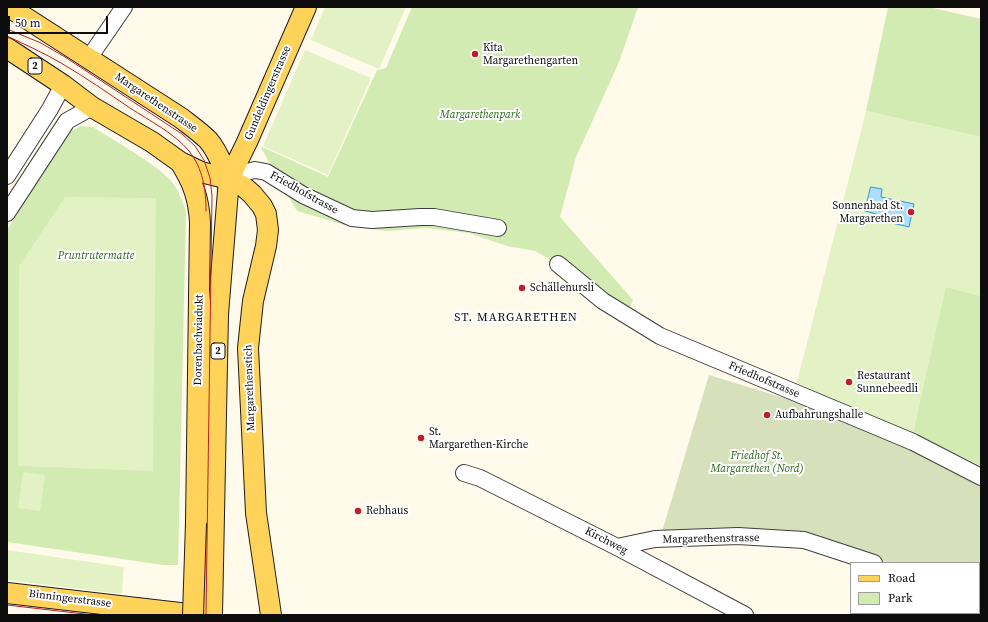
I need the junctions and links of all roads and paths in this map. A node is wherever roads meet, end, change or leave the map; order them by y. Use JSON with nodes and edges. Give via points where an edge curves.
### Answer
{"nodes":[{"id":1,"x":9,"y":7,"type":"edge"},
{"id":2,"x":124,"y":7,"type":"edge"},
{"id":3,"x":306,"y":7,"type":"edge"},
{"id":4,"x":7,"y":48,"type":"edge"},
{"id":5,"x":89,"y":58,"type":"junction"},
{"id":6,"x":63,"y":85,"type":"junction"},
{"id":7,"x":92,"y":107,"type":"junction"},
{"id":8,"x":180,"y":162,"type":"junction"},
{"id":9,"x":7,"y":176,"type":"edge"},
{"id":10,"x":229,"y":179,"type":"junction"},
{"id":11,"x":8,"y":208,"type":"edge"},
{"id":12,"x":498,"y":228,"type":"dead end"},
{"id":13,"x":558,"y":264,"type":"dead end"},
{"id":14,"x":464,"y":473,"type":"dead end"},
{"id":15,"x":981,"y":477,"type":"edge"},
{"id":16,"x":204,"y":523,"type":"junction"},
{"id":17,"x":617,"y":547,"type":"junction"},
{"id":18,"x":871,"y":562,"type":"edge"},
{"id":19,"x":7,"y":593,"type":"edge"},
{"id":20,"x":191,"y":614,"type":"edge"},
{"id":21,"x":212,"y":615,"type":"edge"},
{"id":22,"x":271,"y":615,"type":"edge"},
{"id":23,"x":746,"y":615,"type":"edge"}],
"edges":[{"from":1,"to":5,"type":"main road","name":"Margarethenstrasse"},
{"from":2,"to":5,"type":"street"},
{"from":3,"to":10,"type":"main road","name":"Gundeldingerstrasse"},
{"from":4,"to":6,"type":"main road","number":"2"},
{"from":5,"to":10,"type":"main road","name":"Margarethenstrasse","via":[[181,118],[209,141]]},
{"from":6,"to":7,"type":"main road","number":"2"},
{"from":6,"to":9,"type":"street"},
{"from":7,"to":8,"type":"main road","number":"2","via":[[152,142]]},
{"from":7,"to":11,"type":"street","via":[[66,121]]},
{"from":8,"to":10,"type":"main road","via":[[201,172]]},
{"from":8,"to":16,"type":"main road","name":"Dorenbachviadukt","number":"2","via":[[190,177],[199,206]]},
{"from":10,"to":12,"type":"street","name":"Friedhofstrasse","via":[[255,170],[266,172],[303,195],[352,218],[372,220],[434,217]]},
{"from":10,"to":16,"type":"main road","name":"Dorenbachviadukt","number":"2"},
{"from":10,"to":22,"type":"main road","name":"Margarethenstich","via":[[252,194],[266,214],[266,246],[254,301],[248,348],[256,513]]},
{"from":13,"to":15,"type":"street","name":"Friedhofstrasse","via":[[603,301],[660,336],[913,442]]},
{"from":14,"to":17,"type":"street","name":"Kirchweg","via":[[480,478]]},
{"from":16,"to":20,"type":"main road","number":"2","bridge":true},
{"from":16,"to":21,"type":"main road","number":"2"},
{"from":17,"to":18,"type":"street","name":"Margarethenstrasse","via":[[655,539],[738,536],[804,540]]},
{"from":17,"to":23,"type":"street","name":"Kirchweg"},
{"from":19,"to":20,"type":"main road","name":"Binningerstrasse"}]}
